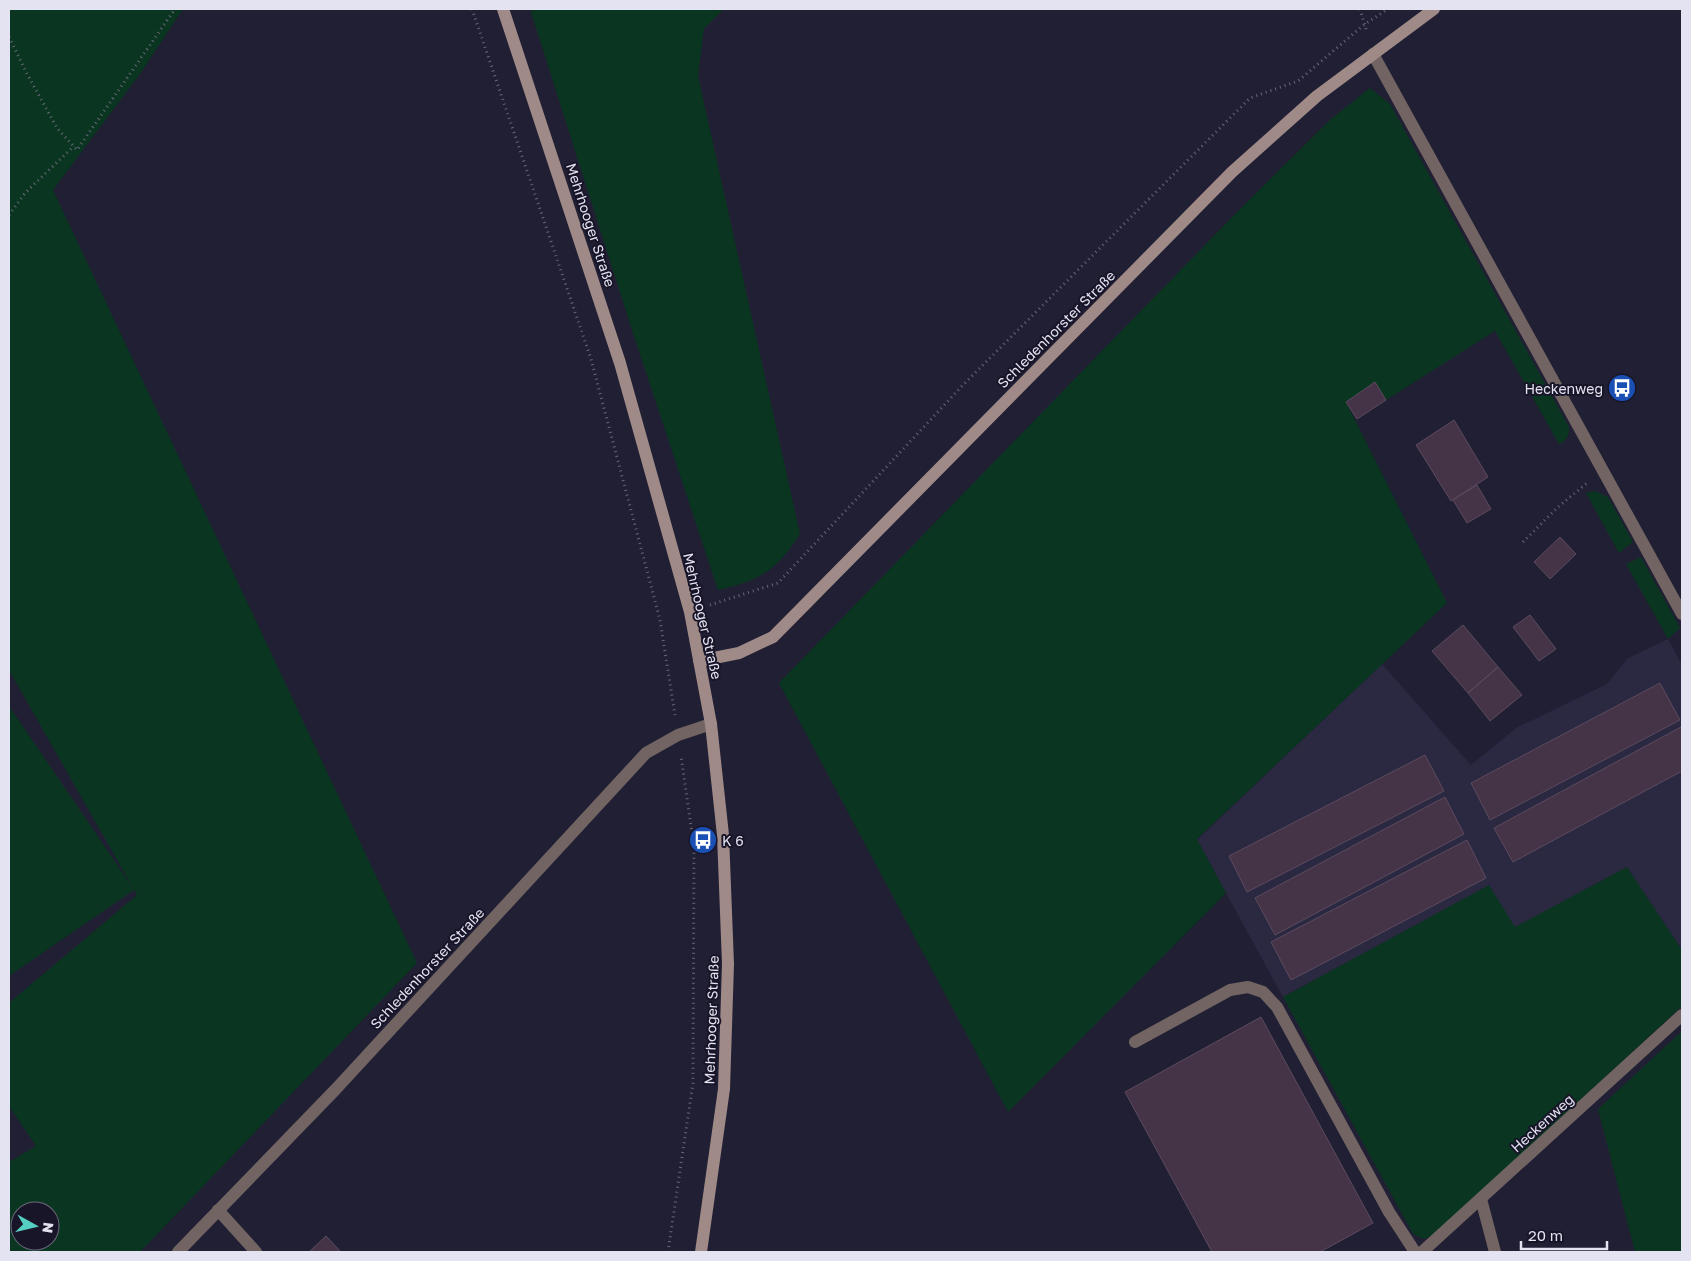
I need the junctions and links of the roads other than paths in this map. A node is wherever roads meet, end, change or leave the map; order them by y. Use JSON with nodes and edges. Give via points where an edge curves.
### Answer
{"nodes":[{"id":1,"x":503,"y":9,"type":"edge"},
{"id":2,"x":1434,"y":9,"type":"edge"},
{"id":3,"x":1373,"y":54,"type":"junction"},
{"id":4,"x":1682,"y":614,"type":"edge"},
{"id":5,"x":699,"y":661,"type":"junction"},
{"id":6,"x":711,"y":724,"type":"junction"},
{"id":7,"x":1682,"y":1015,"type":"edge"},
{"id":8,"x":1135,"y":1042,"type":"dead end"},
{"id":9,"x":1481,"y":1199,"type":"junction"},
{"id":10,"x":218,"y":1210,"type":"junction"},
{"id":11,"x":178,"y":1252,"type":"edge"},
{"id":12,"x":256,"y":1252,"type":"edge"},
{"id":13,"x":701,"y":1252,"type":"edge"},
{"id":14,"x":1415,"y":1252,"type":"edge"},
{"id":15,"x":1422,"y":1252,"type":"edge"},
{"id":16,"x":1495,"y":1252,"type":"edge"}],
"edges":[{"from":1,"to":5,"type":"main road","name":"Mehrhooger Straße","via":[[620,362],[690,612]]},
{"from":2,"to":3,"type":"main road","name":"Schledenhorster Straße"},
{"from":3,"to":4,"type":"street"},
{"from":3,"to":5,"type":"main road","name":"Schledenhorster Straße","via":[[1318,96],[1232,172],[773,637],[739,653]]},
{"from":5,"to":6,"type":"main road","name":"Mehrhooger Straße"},
{"from":6,"to":10,"type":"street","name":"Schledenhorster Straße","via":[[678,735],[646,753],[335,1090]]},
{"from":6,"to":13,"type":"main road","name":"Mehrhooger Straße","via":[[723,835],[728,964],[724,1089]]},
{"from":7,"to":9,"type":"street","name":"Heckenweg"},
{"from":8,"to":14,"type":"street","via":[[1230,990],[1248,987],[1263,992],[1277,1007]]},
{"from":9,"to":15,"type":"street","name":"Heckenweg"},
{"from":9,"to":16,"type":"street"},
{"from":10,"to":11,"type":"street","name":"Schledenhorster Straße"},
{"from":10,"to":12,"type":"street"}]}
